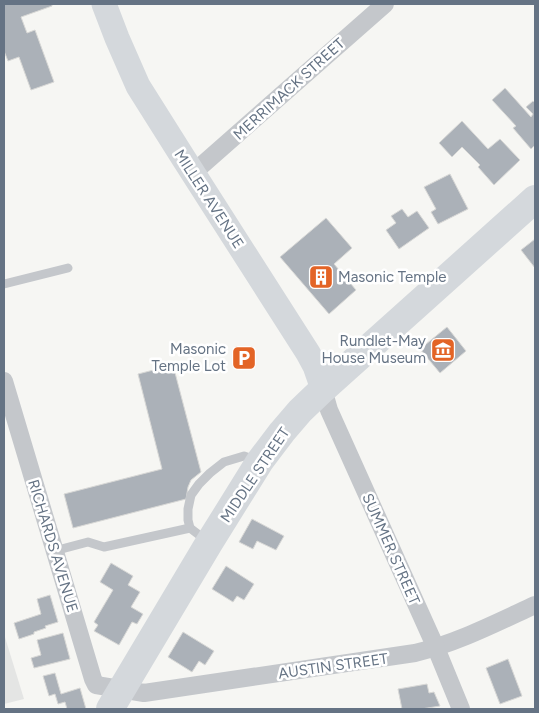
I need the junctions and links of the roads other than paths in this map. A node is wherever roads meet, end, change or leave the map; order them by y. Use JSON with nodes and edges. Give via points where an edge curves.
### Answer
{"nodes":[{"id":1,"x":104,"y":4,"type":"edge"},
{"id":2,"x":385,"y":4,"type":"edge"},
{"id":3,"x":193,"y":173,"type":"junction"},
{"id":4,"x":535,"y":199,"type":"edge"},
{"id":5,"x":68,"y":268,"type":"dead end"},
{"id":6,"x":4,"y":284,"type":"edge"},
{"id":7,"x":4,"y":381,"type":"edge"},
{"id":8,"x":323,"y":389,"type":"junction"},
{"id":9,"x":260,"y":461,"type":"junction"},
{"id":10,"x":200,"y":536,"type":"junction"},
{"id":11,"x":54,"y":551,"type":"junction"},
{"id":12,"x":535,"y":605,"type":"edge"},
{"id":13,"x":436,"y":648,"type":"junction"},
{"id":14,"x":116,"y":699,"type":"edge"},
{"id":15,"x":461,"y":709,"type":"edge"}],
"edges":[{"from":1,"to":3,"type":"main road","name":"MILLER AVENUE","via":[[138,86]]},
{"from":2,"to":3,"type":"street","name":"MERRIMACK STREET"},
{"from":3,"to":8,"type":"main road","name":"MILLER AVENUE","via":[[316,366]]},
{"from":4,"to":8,"type":"main road","name":"MIDDLE STREET"},
{"from":5,"to":6,"type":"lane"},
{"from":7,"to":11,"type":"street","name":"RICHARDS AVENUE"},
{"from":8,"to":9,"type":"main road","name":"MIDDLE STREET","via":[[300,411]]},
{"from":8,"to":13,"type":"street","name":"SUMMER STREET","via":[[329,410]]},
{"from":9,"to":10,"type":"main road","name":"MIDDLE STREET"},
{"from":9,"to":10,"type":"lane","via":[[244,456],[224,462],[199,484],[191,495],[188,520]]},
{"from":10,"to":11,"type":"lane","via":[[104,547],[88,542]]},
{"from":10,"to":14,"type":"main road","name":"MIDDLE STREET"},
{"from":11,"to":14,"type":"street","name":"RICHARDS AVENUE","via":[[93,679],[96,685]]},
{"from":12,"to":13,"type":"street","name":"AUSTIN STREET"},
{"from":13,"to":14,"type":"street","name":"AUSTIN STREET"},
{"from":13,"to":15,"type":"street","name":"SUMMER STREET"}]}
